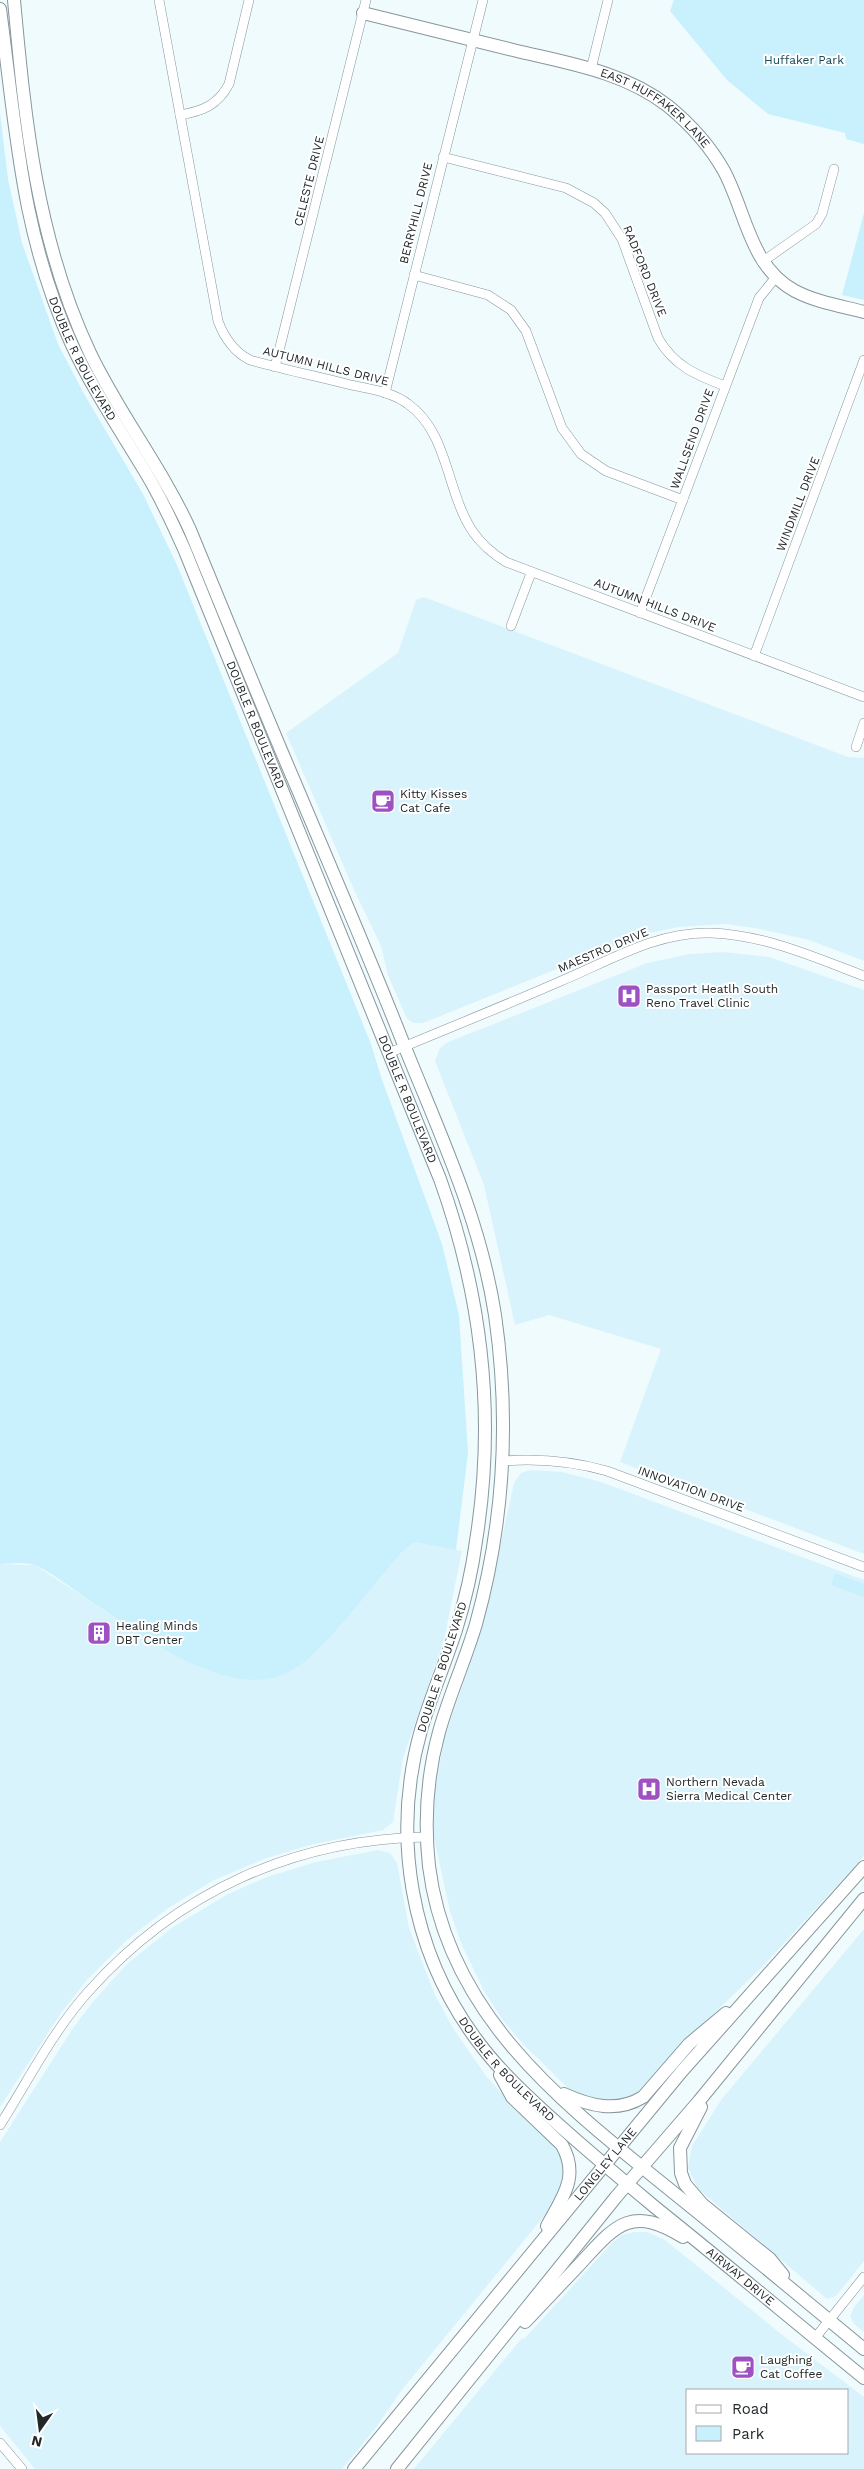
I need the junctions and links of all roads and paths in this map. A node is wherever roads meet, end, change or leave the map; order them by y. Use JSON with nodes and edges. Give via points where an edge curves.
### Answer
{"nodes":[{"id":1,"x":14,"y":0,"type":"edge"},
{"id":2,"x":159,"y":0,"type":"edge"},
{"id":3,"x":248,"y":0,"type":"edge"},
{"id":4,"x":366,"y":0,"type":"edge"},
{"id":5,"x":483,"y":0,"type":"edge"},
{"id":6,"x":608,"y":0,"type":"edge"},
{"id":7,"x":0,"y":10,"type":"edge"},
{"id":8,"x":363,"y":13,"type":"junction"},
{"id":9,"x":473,"y":40,"type":"junction"},
{"id":10,"x":591,"y":69,"type":"junction"},
{"id":11,"x":180,"y":115,"type":"junction"},
{"id":12,"x":443,"y":157,"type":"junction"},
{"id":13,"x":834,"y":169,"type":"dead end"},
{"id":14,"x":762,"y":262,"type":"junction"},
{"id":15,"x":414,"y":275,"type":"junction"},
{"id":16,"x":776,"y":278,"type":"junction"},
{"id":17,"x":864,"y":312,"type":"edge"},
{"id":18,"x":864,"y":360,"type":"edge"},
{"id":19,"x":275,"y":367,"type":"junction"},
{"id":20,"x":725,"y":386,"type":"junction"},
{"id":21,"x":385,"y":393,"type":"junction"},
{"id":22,"x":683,"y":500,"type":"junction"},
{"id":23,"x":531,"y":572,"type":"junction"},
{"id":24,"x":640,"y":613,"type":"junction"},
{"id":25,"x":511,"y":626,"type":"dead end"},
{"id":26,"x":754,"y":656,"type":"junction"},
{"id":27,"x":864,"y":697,"type":"edge"},
{"id":28,"x":864,"y":723,"type":"edge"},
{"id":29,"x":856,"y":747,"type":"dead end"},
{"id":30,"x":864,"y":976,"type":"edge"},
{"id":31,"x":405,"y":1046,"type":"junction"},
{"id":32,"x":389,"y":1053,"type":"junction"},
{"id":33,"x":503,"y":1461,"type":"junction"},
{"id":34,"x":864,"y":1567,"type":"edge"},
{"id":35,"x":408,"y":1837,"type":"junction"},
{"id":36,"x":426,"y":1837,"type":"junction"},
{"id":37,"x":864,"y":1867,"type":"edge"},
{"id":38,"x":864,"y":1899,"type":"edge"},
{"id":39,"x":741,"y":2003,"type":"junction"},
{"id":40,"x":490,"y":2058,"type":"junction"},
{"id":41,"x":723,"y":2071,"type":"junction"},
{"id":42,"x":546,"y":2083,"type":"junction"},
{"id":43,"x":0,"y":2125,"type":"edge"},
{"id":44,"x":619,"y":2148,"type":"junction"},
{"id":45,"x":631,"y":2158,"type":"joint"},
{"id":46,"x":605,"y":2166,"type":"junction"},
{"id":47,"x":642,"y":2167,"type":"junction"},
{"id":48,"x":616,"y":2174,"type":"joint"},
{"id":49,"x":627,"y":2184,"type":"junction"},
{"id":50,"x":532,"y":2253,"type":"junction"},
{"id":51,"x":718,"y":2258,"type":"junction"},
{"id":52,"x":864,"y":2277,"type":"edge"},
{"id":53,"x":790,"y":2288,"type":"junction"},
{"id":54,"x":830,"y":2321,"type":"junction"},
{"id":55,"x":815,"y":2338,"type":"junction"},
{"id":56,"x":500,"y":2341,"type":"junction"},
{"id":57,"x":864,"y":2349,"type":"edge"},
{"id":58,"x":864,"y":2378,"type":"edge"},
{"id":59,"x":0,"y":2442,"type":"edge"},
{"id":60,"x":22,"y":2469,"type":"edge"},
{"id":61,"x":354,"y":2469,"type":"edge"},
{"id":62,"x":397,"y":2469,"type":"edge"}],
"edges":[{"from":1,"to":31,"type":"main road","name":"DOUBLE R BOULEVARD","via":[[36,186],[54,259],[70,306],[101,374],[180,509]]},
{"from":2,"to":11,"type":"street","name":"AUTUMN HILLS DRIVE"},
{"from":3,"to":11,"type":"street","via":[[224,94],[208,108]]},
{"from":4,"to":8,"type":"street","name":"CELESTE DRIVE"},
{"from":5,"to":9,"type":"street","name":"BERRYHILL DRIVE"},
{"from":6,"to":10,"type":"street"},
{"from":7,"to":32,"type":"main road","name":"DOUBLE R BOULEVARD","via":[[24,194],[37,250],[56,306],[96,392],[150,480],[174,528]]},
{"from":8,"to":9,"type":"main road","name":"EAST HUFFAKER LANE"},
{"from":8,"to":19,"type":"street","name":"CELESTE DRIVE"},
{"from":9,"to":10,"type":"main road","name":"EAST HUFFAKER LANE"},
{"from":9,"to":12,"type":"street","name":"BERRYHILL DRIVE"},
{"from":10,"to":14,"type":"main road","name":"EAST HUFFAKER LANE","via":[[647,92],[678,114],[699,136],[724,170]]},
{"from":11,"to":19,"type":"street","name":"AUTUMN HILLS DRIVE","via":[[222,332],[244,357]]},
{"from":12,"to":15,"type":"street","name":"BERRYHILL DRIVE"},
{"from":12,"to":20,"type":"street","name":"RADFORD DRIVE","via":[[566,188],[594,203],[622,239],[665,350],[686,370]]},
{"from":13,"to":14,"type":"street","via":[[822,214],[816,224]]},
{"from":14,"to":16,"type":"main road","name":"EAST HUFFAKER LANE"},
{"from":15,"to":21,"type":"street","name":"BERRYHILL DRIVE"},
{"from":15,"to":22,"type":"street","via":[[488,295],[511,310],[526,331],[562,428],[581,454],[606,471]]},
{"from":16,"to":17,"type":"main road","name":"EAST HUFFAKER LANE","via":[[809,298]]},
{"from":16,"to":20,"type":"street","name":"WALLSEND DRIVE","via":[[758,298]]},
{"from":18,"to":26,"type":"street","name":"WINDMILL DRIVE"},
{"from":19,"to":21,"type":"street","name":"AUTUMN HILLS DRIVE"},
{"from":20,"to":22,"type":"street","name":"WALLSEND DRIVE"},
{"from":21,"to":23,"type":"street","name":"AUTUMN HILLS DRIVE","via":[[407,402],[434,432],[465,518],[482,543],[506,562]]},
{"from":22,"to":24,"type":"street","name":"WALLSEND DRIVE"},
{"from":23,"to":24,"type":"street","name":"AUTUMN HILLS DRIVE"},
{"from":23,"to":25,"type":"street"},
{"from":24,"to":26,"type":"street","name":"AUTUMN HILLS DRIVE"},
{"from":26,"to":27,"type":"street","name":"AUTUMN HILLS DRIVE"},
{"from":28,"to":29,"type":"street"},
{"from":30,"to":31,"type":"street","name":"MAESTRO DRIVE","via":[[753,938],[711,933],[684,935],[639,946]]},
{"from":31,"to":32,"type":"street","name":"MAESTRO DRIVE"},
{"from":31,"to":33,"type":"main road","name":"DOUBLE R BOULEVARD","via":[[450,1153],[485,1263],[500,1356]]},
{"from":32,"to":35,"type":"main road","name":"DOUBLE R BOULEVARD","via":[[440,1179],[460,1239],[479,1330],[486,1420],[484,1478],[471,1569],[455,1631],[418,1742],[410,1786]]},
{"from":33,"to":34,"type":"street","name":"INNOVATION DRIVE","via":[[548,1459],[600,1469]]},
{"from":33,"to":36,"type":"main road","name":"DOUBLE R BOULEVARD","via":[[487,1578],[433,1757]]},
{"from":35,"to":36,"type":"street"},
{"from":35,"to":40,"type":"main road","name":"DOUBLE R BOULEVARD","via":[[411,1885],[427,1946],[452,2002]]},
{"from":35,"to":43,"type":"street","via":[[382,1838],[335,1847],[274,1865],[225,1886],[174,1914],[131,1948],[87,1993]]},
{"from":36,"to":42,"type":"main road","name":"DOUBLE R BOULEVARD","via":[[438,1911],[460,1972],[504,2039]]},
{"from":37,"to":39,"type":"main road","name":"LONGLEY LANE"},
{"from":38,"to":41,"type":"main road"},
{"from":39,"to":42,"type":"main road","via":[[689,2044],[643,2097],[633,2103],[611,2107],[589,2104]]},
{"from":39,"to":44,"type":"main road","name":"LONGLEY LANE"},
{"from":40,"to":46,"type":"main road","name":"DOUBLE R BOULEVARD","via":[[514,2084]]},
{"from":40,"to":50,"type":"main road","via":[[512,2097],[562,2145],[570,2164],[567,2190]]},
{"from":41,"to":47,"type":"main road"},
{"from":41,"to":53,"type":"main road","via":[[684,2136],[680,2148],[681,2173],[693,2194],[770,2259]]},
{"from":42,"to":44,"type":"main road","name":"DOUBLE R BOULEVARD"},
{"from":44,"to":45,"type":"main road","name":"DOUBLE R BOULEVARD"},
{"from":44,"to":46,"type":"main road","name":"LONGLEY LANE"},
{"from":45,"to":47,"type":"main road","name":"AIRWAY DRIVE"},
{"from":46,"to":48,"type":"main road","name":"DOUBLE R BOULEVARD"},
{"from":46,"to":50,"type":"main road","name":"LONGLEY LANE"},
{"from":47,"to":49,"type":"main road"},
{"from":47,"to":53,"type":"main road","name":"AIRWAY DRIVE"},
{"from":48,"to":49,"type":"main road","name":"AIRWAY DRIVE"},
{"from":49,"to":51,"type":"main road","name":"AIRWAY DRIVE"},
{"from":49,"to":56,"type":"main road"},
{"from":50,"to":61,"type":"main road","name":"LONGLEY LANE"},
{"from":51,"to":55,"type":"main road","name":"AIRWAY DRIVE"},
{"from":51,"to":56,"type":"main road","via":[[658,2224],[636,2221],[624,2224],[602,2239],[517,2331]]},
{"from":52,"to":54,"type":"street"},
{"from":53,"to":54,"type":"main road","name":"AIRWAY DRIVE"},
{"from":54,"to":55,"type":"street"},
{"from":54,"to":57,"type":"main road","name":"AIRWAY DRIVE"},
{"from":55,"to":58,"type":"main road","name":"AIRWAY DRIVE"},
{"from":56,"to":62,"type":"main road"},
{"from":59,"to":60,"type":"street"}]}
